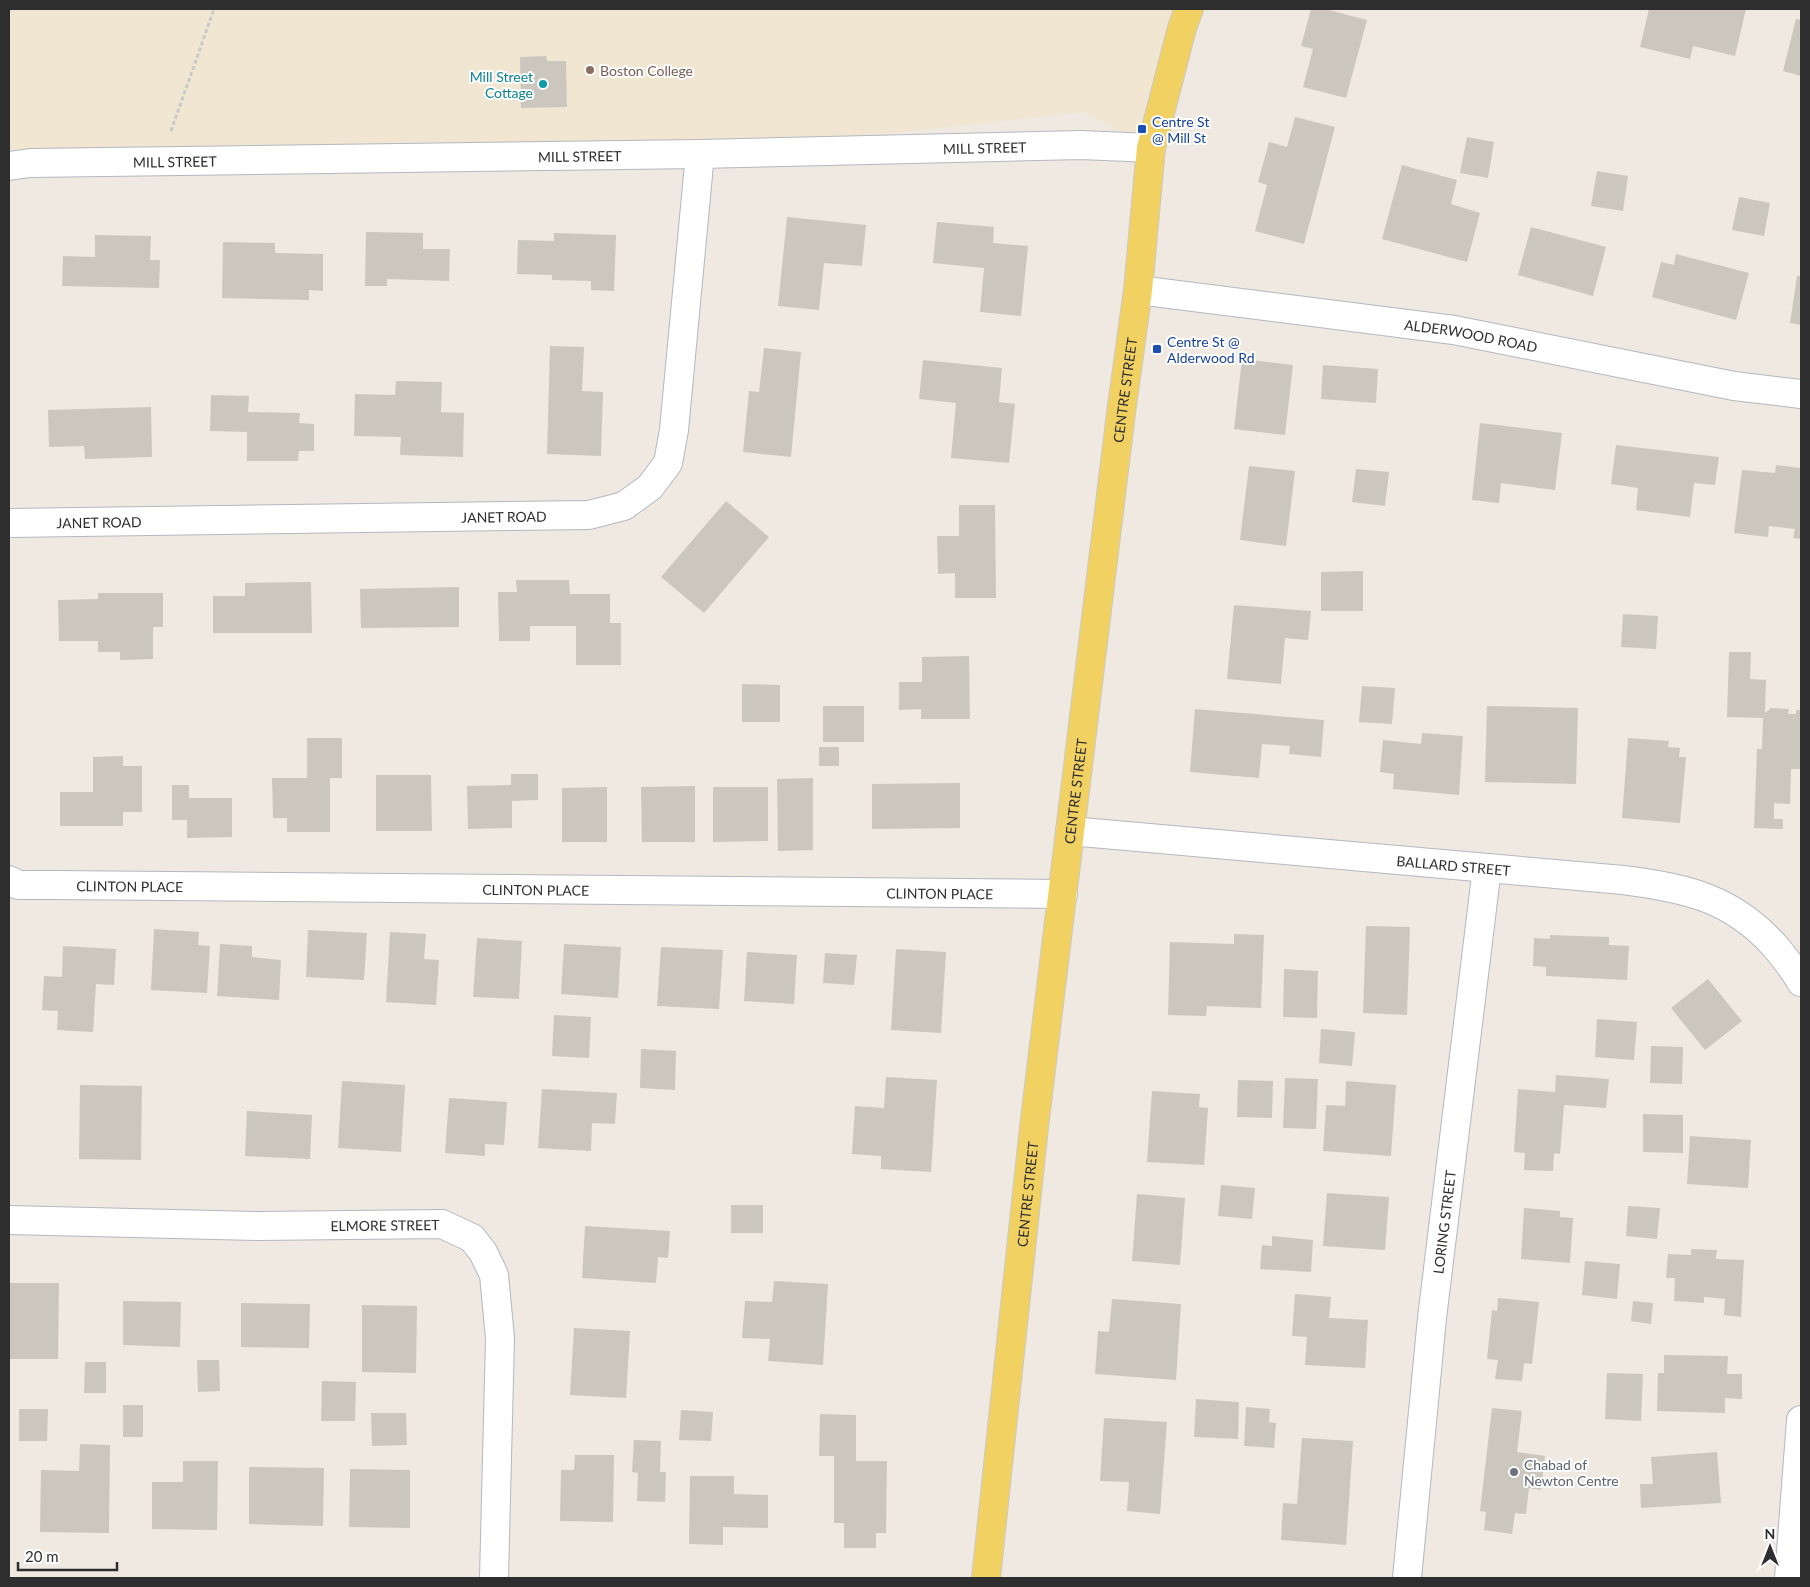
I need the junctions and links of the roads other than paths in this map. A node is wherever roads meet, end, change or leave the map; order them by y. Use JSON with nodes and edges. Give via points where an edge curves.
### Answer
{"nodes":[{"id":1,"x":1189,"y":9,"type":"edge"},
{"id":2,"x":1151,"y":148,"type":"junction"},
{"id":3,"x":700,"y":154,"type":"junction"},
{"id":4,"x":9,"y":166,"type":"edge"},
{"id":5,"x":1138,"y":290,"type":"junction"},
{"id":6,"x":1801,"y":394,"type":"edge"},
{"id":7,"x":9,"y":523,"type":"edge"},
{"id":8,"x":1070,"y":831,"type":"junction"},
{"id":9,"x":1487,"y":868,"type":"junction"},
{"id":10,"x":9,"y":880,"type":"edge"},
{"id":11,"x":1063,"y":894,"type":"junction"},
{"id":12,"x":1801,"y":982,"type":"edge"},
{"id":13,"x":9,"y":1220,"type":"edge"},
{"id":14,"x":1801,"y":1420,"type":"edge"},
{"id":15,"x":1801,"y":1577,"type":"edge"},
{"id":16,"x":494,"y":1578,"type":"edge"},
{"id":17,"x":986,"y":1578,"type":"edge"},
{"id":18,"x":1407,"y":1578,"type":"edge"},
{"id":19,"x":1784,"y":1578,"type":"edge"},
{"id":20,"x":1789,"y":1578,"type":"edge"}],
"edges":[{"from":1,"to":2,"type":"main road","name":"CENTRE STREET"},
{"from":2,"to":3,"type":"street","name":"MILL STREET","via":[[1081,145]]},
{"from":2,"to":5,"type":"main road","name":"CENTRE STREET"},
{"from":3,"to":4,"type":"street","name":"MILL STREET"},
{"from":3,"to":7,"type":"street","name":"JANET ROAD","via":[[674,430],[668,462],[650,487],[624,506],[589,515]]},
{"from":5,"to":6,"type":"street","name":"ALDERWOOD ROAD","via":[[1454,330],[1734,386]]},
{"from":5,"to":8,"type":"main road","name":"CENTRE STREET"},
{"from":8,"to":9,"type":"street","name":"BALLARD STREET"},
{"from":8,"to":11,"type":"main road","name":"CENTRE STREET"},
{"from":9,"to":12,"type":"street","name":"BALLARD STREET","via":[[1663,885],[1700,895],[1736,912],[1753,925],[1783,956]]},
{"from":9,"to":18,"type":"street","name":"LORING STREET","via":[[1432,1318]]},
{"from":10,"to":11,"type":"street","name":"CLINTON PLACE","via":[[18,885]]},
{"from":11,"to":17,"type":"main road","name":"CENTRE STREET","via":[[1034,1127]]},
{"from":13,"to":16,"type":"street","name":"ELMORE STREET","via":[[258,1226],[442,1224],[472,1238],[494,1275],[500,1338]]},
{"from":14,"to":20,"type":"street"},
{"from":15,"to":20,"type":"street"},
{"from":19,"to":20,"type":"street"}]}
